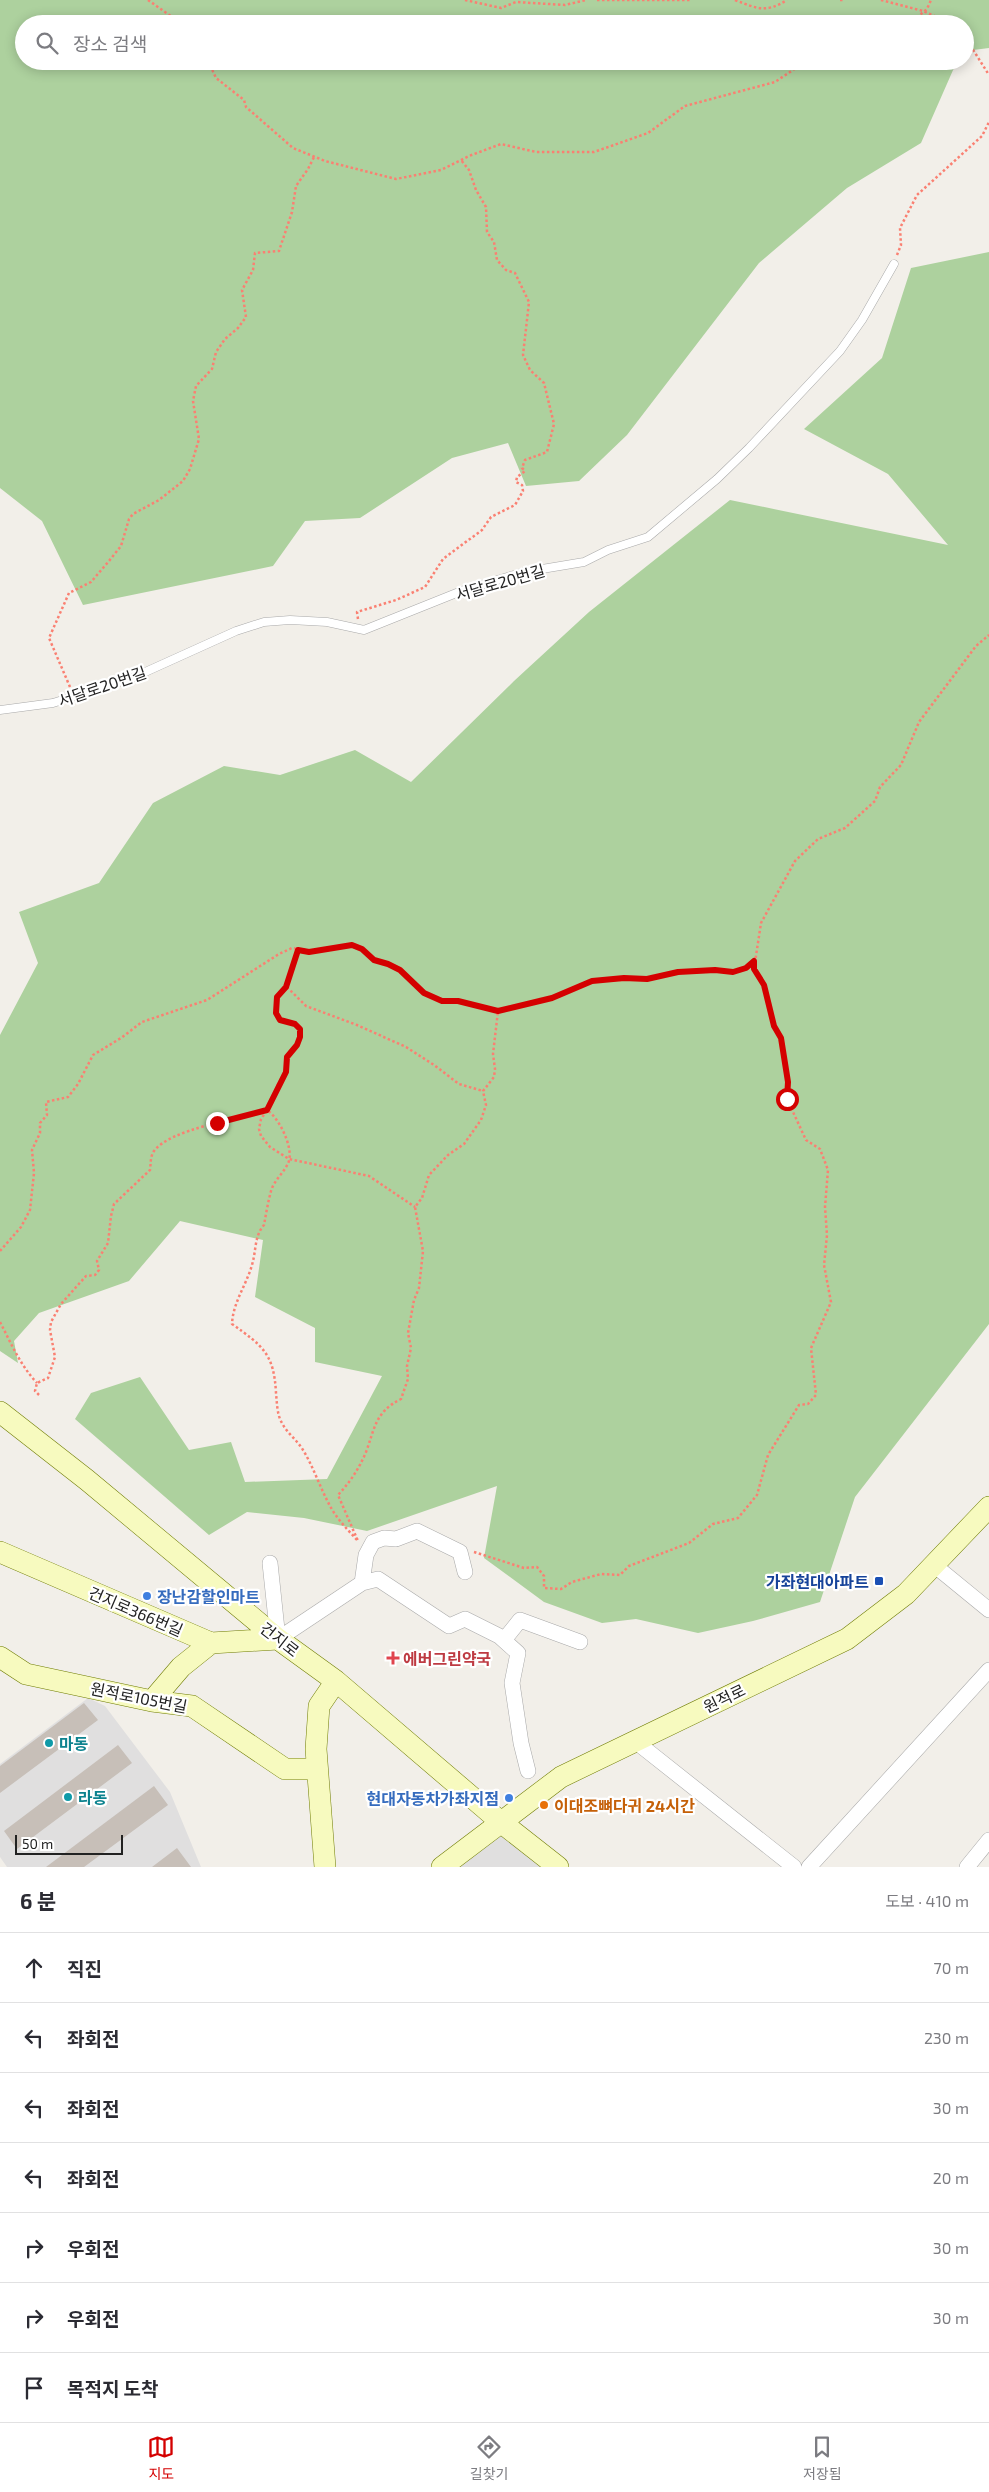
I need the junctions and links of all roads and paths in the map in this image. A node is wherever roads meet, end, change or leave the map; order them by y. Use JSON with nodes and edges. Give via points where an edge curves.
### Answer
{"nodes":[{"id":1,"x":148,"y":0,"type":"edge"},
{"id":2,"x":465,"y":0,"type":"edge"},
{"id":3,"x":586,"y":0,"type":"edge"},
{"id":4,"x":597,"y":0,"type":"edge"},
{"id":5,"x":690,"y":0,"type":"edge"},
{"id":6,"x":735,"y":0,"type":"edge"},
{"id":7,"x":787,"y":0,"type":"edge"},
{"id":8,"x":881,"y":0,"type":"edge"},
{"id":9,"x":931,"y":0,"type":"edge"},
{"id":10,"x":923,"y":10,"type":"junction"},
{"id":11,"x":169,"y":15,"type":"edge"},
{"id":12,"x":918,"y":15,"type":"edge"},
{"id":13,"x":934,"y":15,"type":"edge"},
{"id":14,"x":974,"y":52,"type":"edge"},
{"id":15,"x":212,"y":70,"type":"edge"},
{"id":16,"x":793,"y":70,"type":"edge"},
{"id":17,"x":989,"y":76,"type":"edge"},
{"id":18,"x":989,"y":122,"type":"edge"},
{"id":19,"x":314,"y":156,"type":"junction"},
{"id":20,"x":461,"y":160,"type":"junction"},
{"id":21,"x":894,"y":264,"type":"joint"},
{"id":22,"x":364,"y":630,"type":"junction"},
{"id":23,"x":989,"y":635,"type":"edge"},
{"id":24,"x":73,"y":696,"type":"junction"},
{"id":25,"x":0,"y":710,"type":"edge"},
{"id":26,"x":298,"y":950,"type":"junction"},
{"id":27,"x":754,"y":961,"type":"junction"},
{"id":28,"x":286,"y":987,"type":"junction"},
{"id":29,"x":498,"y":1011,"type":"junction"},
{"id":30,"x":483,"y":1091,"type":"junction"},
{"id":31,"x":267,"y":1110,"type":"junction"},
{"id":32,"x":289,"y":1160,"type":"junction"},
{"id":33,"x":415,"y":1207,"type":"junction"},
{"id":34,"x":0,"y":1252,"type":"edge"},
{"id":35,"x":0,"y":1322,"type":"edge"},
{"id":36,"x":37,"y":1383,"type":"junction"},
{"id":37,"x":39,"y":1396,"type":"dead end"},
{"id":38,"x":0,"y":1412,"type":"edge"},
{"id":39,"x":989,"y":1507,"type":"edge"},
{"id":40,"x":465,"y":1550,"type":"dead end"},
{"id":41,"x":0,"y":1552,"type":"edge"},
{"id":42,"x":270,"y":1563,"type":"dead end"},
{"id":43,"x":934,"y":1565,"type":"junction"},
{"id":44,"x":465,"y":1572,"type":"dead end"},
{"id":45,"x":362,"y":1583,"type":"junction"},
{"id":46,"x":989,"y":1610,"type":"edge"},
{"id":47,"x":278,"y":1639,"type":"junction"},
{"id":48,"x":504,"y":1640,"type":"junction"},
{"id":49,"x":211,"y":1642,"type":"junction"},
{"id":50,"x":580,"y":1642,"type":"dead end"},
{"id":51,"x":0,"y":1657,"type":"edge"},
{"id":52,"x":989,"y":1670,"type":"edge"},
{"id":53,"x":336,"y":1681,"type":"junction"},
{"id":54,"x":152,"y":1701,"type":"junction"},
{"id":55,"x":636,"y":1741,"type":"junction"},
{"id":56,"x":317,"y":1769,"type":"junction"},
{"id":57,"x":528,"y":1771,"type":"dead end"},
{"id":58,"x":502,"y":1822,"type":"junction"},
{"id":59,"x":989,"y":1840,"type":"edge"},
{"id":60,"x":325,"y":1867,"type":"edge"},
{"id":61,"x":442,"y":1867,"type":"edge"},
{"id":62,"x":558,"y":1867,"type":"edge"},
{"id":63,"x":794,"y":1867,"type":"edge"},
{"id":64,"x":808,"y":1867,"type":"edge"},
{"id":65,"x":967,"y":1867,"type":"edge"}],
"edges":[{"from":1,"to":11,"type":"path"},
{"from":2,"to":3,"type":"path","via":[[501,8],[516,2],[566,5]]},
{"from":4,"to":5,"type":"path"},
{"from":6,"to":7,"type":"path","via":[[772,10]]},
{"from":8,"to":10,"type":"path"},
{"from":9,"to":10,"type":"path"},
{"from":10,"to":12,"type":"path"},
{"from":10,"to":13,"type":"path"},
{"from":14,"to":17,"type":"path"},
{"from":15,"to":19,"type":"path","via":[[216,78],[244,100],[246,107],[293,148]]},
{"from":16,"to":20,"type":"path","via":[[775,82],[685,106],[648,133],[594,152],[536,152],[501,144]]},
{"from":18,"to":21,"type":"path","via":[[982,136],[917,196],[900,228],[901,245]]},
{"from":19,"to":20,"type":"path","via":[[396,179],[441,170]]},
{"from":19,"to":24,"type":"path","via":[[296,186],[292,212],[279,251],[255,254],[254,270],[242,290],[246,317],[225,339],[216,352],[212,369],[196,386],[193,401],[198,439],[190,469],[183,480],[160,500],[133,514],[121,546],[109,561],[91,582],[69,593],[49,638]]},
{"from":20,"to":22,"type":"path","via":[[486,207],[488,232],[498,260],[506,270],[515,273],[529,302],[523,355],[530,370],[544,383],[554,424],[546,452],[525,460],[522,468],[525,471],[517,476],[516,482],[522,485],[523,491],[515,505],[490,517],[482,530],[443,559],[425,587],[357,612]]},
{"from":21,"to":22,"type":"lane","name":"서달로20번길","via":[[840,351],[717,479],[648,537],[584,562],[524,572],[464,590]]},
{"from":22,"to":24,"type":"lane","name":"서달로20번길","via":[[327,622],[264,622],[236,631],[132,678]]},
{"from":23,"to":27,"type":"path","via":[[976,646],[919,722],[901,765],[880,787],[875,801],[845,828],[818,839],[795,861],[761,923]]},
{"from":24,"to":25,"type":"lane","name":"서달로20번길","via":[[53,703]]},
{"from":26,"to":28,"type":"path"},
{"from":26,"to":29,"type":"path","via":[[309,952],[352,945],[374,960],[400,970],[424,993],[442,1001],[458,1001]]},
{"from":26,"to":34,"type":"path","via":[[292,948],[279,954],[207,1000],[142,1022],[93,1055],[68,1097],[46,1102],[47,1115],[40,1123],[40,1133],[32,1150],[34,1173],[30,1210],[21,1227]]},
{"from":27,"to":29,"type":"path","via":[[733,972],[678,972],[647,979],[592,981],[552,998]]},
{"from":27,"to":40,"type":"path","via":[[754,969],[764,985],[774,1026],[781,1038],[788,1082],[787,1099],[806,1140],[820,1149],[828,1170],[825,1207],[828,1235],[824,1265],[831,1302],[811,1348],[816,1395],[808,1404],[799,1405],[782,1429],[768,1455],[757,1495],[738,1518],[713,1524],[689,1543],[629,1566],[620,1575],[601,1574],[572,1582],[561,1589],[544,1588],[544,1576],[537,1567],[524,1568]]},
{"from":28,"to":30,"type":"path","via":[[306,1006],[406,1047],[459,1084]]},
{"from":28,"to":31,"type":"path","via":[[277,997],[276,1013],[280,1020],[295,1024],[300,1029],[300,1037],[287,1057],[286,1072]]},
{"from":29,"to":30,"type":"path","via":[[494,1077]]},
{"from":30,"to":33,"type":"path","via":[[486,1105],[481,1120],[464,1144],[429,1174],[422,1198]]},
{"from":31,"to":32,"type":"path","via":[[280,1123],[290,1151]]},
{"from":31,"to":32,"type":"path","via":[[261,1119],[261,1136]]},
{"from":31,"to":36,"type":"path","via":[[176,1134],[155,1149],[150,1170],[114,1204],[108,1243],[96,1261],[99,1270],[86,1276],[55,1313],[50,1330],[54,1357],[48,1378]]},
{"from":32,"to":33,"type":"path","via":[[369,1176]]},
{"from":32,"to":33,"type":"path","via":[[272,1188],[264,1225],[255,1245],[246,1284],[236,1302],[232,1324],[258,1343],[270,1358],[282,1424],[304,1452],[328,1503],[358,1541],[338,1495],[352,1479],[366,1451],[373,1426],[388,1405],[401,1399],[408,1379],[411,1348],[408,1333],[419,1288],[423,1251]]},
{"from":35,"to":36,"type":"path","via":[[27,1372]]},
{"from":36,"to":37,"type":"path","via":[[35,1391]]},
{"from":38,"to":47,"type":"street","name":"건지로"},
{"from":39,"to":43,"type":"street","name":"원적로"},
{"from":41,"to":49,"type":"street","name":"건지로366번길"},
{"from":42,"to":47,"type":"street"},
{"from":43,"to":46,"type":"street"},
{"from":43,"to":55,"type":"street","name":"원적로","via":[[906,1594],[847,1638]]},
{"from":44,"to":45,"type":"street","via":[[460,1552],[417,1531],[396,1539],[384,1538],[373,1542],[366,1555]]},
{"from":45,"to":47,"type":"street"},
{"from":45,"to":48,"type":"street","via":[[378,1579],[448,1626],[465,1618]]},
{"from":47,"to":49,"type":"street","name":"건지로366번길"},
{"from":47,"to":53,"type":"street","name":"건지로"},
{"from":48,"to":50,"type":"street","via":[[520,1620]]},
{"from":48,"to":57,"type":"street","via":[[518,1653],[512,1683]]},
{"from":49,"to":54,"type":"street","via":[[181,1667]]},
{"from":51,"to":54,"type":"street","name":"원적로105번길","via":[[26,1674]]},
{"from":52,"to":64,"type":"street"},
{"from":53,"to":56,"type":"street","via":[[319,1706]]},
{"from":53,"to":58,"type":"street","name":"건지로"},
{"from":54,"to":56,"type":"street","name":"원적로105번길","via":[[192,1706],[284,1769]]},
{"from":55,"to":58,"type":"street","name":"원적로","via":[[561,1777]]},
{"from":55,"to":63,"type":"street"},
{"from":56,"to":60,"type":"street"},
{"from":58,"to":61,"type":"street","name":"원적로"},
{"from":58,"to":62,"type":"street","name":"건지로"},
{"from":59,"to":65,"type":"street"}]}
